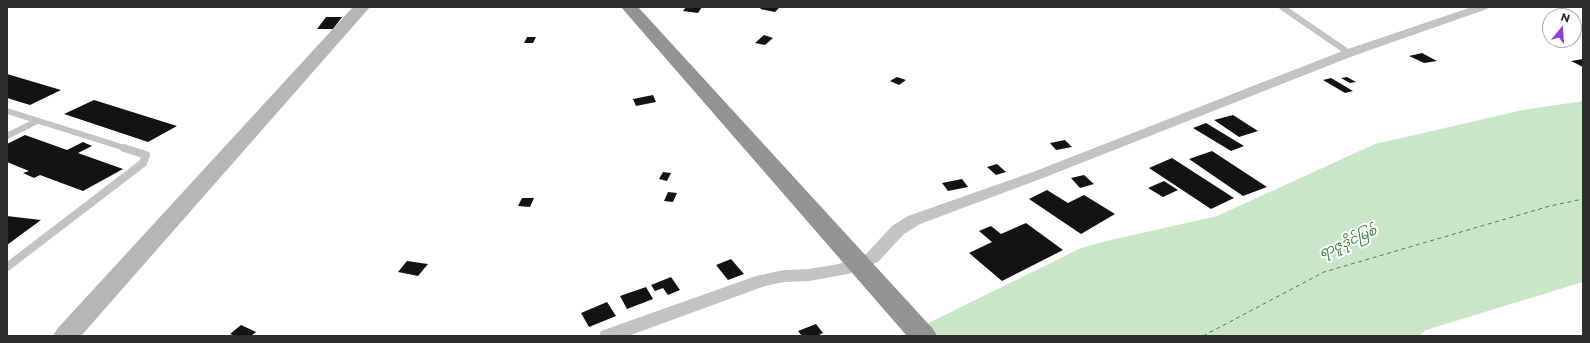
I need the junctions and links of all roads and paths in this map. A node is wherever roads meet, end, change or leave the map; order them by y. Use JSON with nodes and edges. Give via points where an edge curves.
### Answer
{"nodes":[{"id":1,"x":362,"y":7,"type":"edge"},
{"id":2,"x":629,"y":7,"type":"edge"},
{"id":3,"x":1282,"y":7,"type":"edge"},
{"id":4,"x":1483,"y":7,"type":"edge"},
{"id":5,"x":1349,"y":53,"type":"junction"},
{"id":6,"x":7,"y":111,"type":"edge"},
{"id":7,"x":37,"y":121,"type":"junction"},
{"id":8,"x":7,"y":136,"type":"edge"},
{"id":9,"x":7,"y":267,"type":"edge"},
{"id":10,"x":66,"y":336,"type":"edge"},
{"id":11,"x":608,"y":336,"type":"edge"},
{"id":12,"x":923,"y":336,"type":"edge"}],
"edges":[{"from":1,"to":10,"type":"main road"},
{"from":2,"to":12,"type":"highway"},
{"from":3,"to":5,"type":"lane"},
{"from":4,"to":5,"type":"street"},
{"from":5,"to":11,"type":"street","via":[[1038,175],[914,220],[898,230],[872,258],[842,270],[762,280]]},
{"from":6,"to":7,"type":"lane"},
{"from":7,"to":8,"type":"lane"},
{"from":7,"to":9,"type":"lane","via":[[146,155],[146,158],[143,163]]}]}
